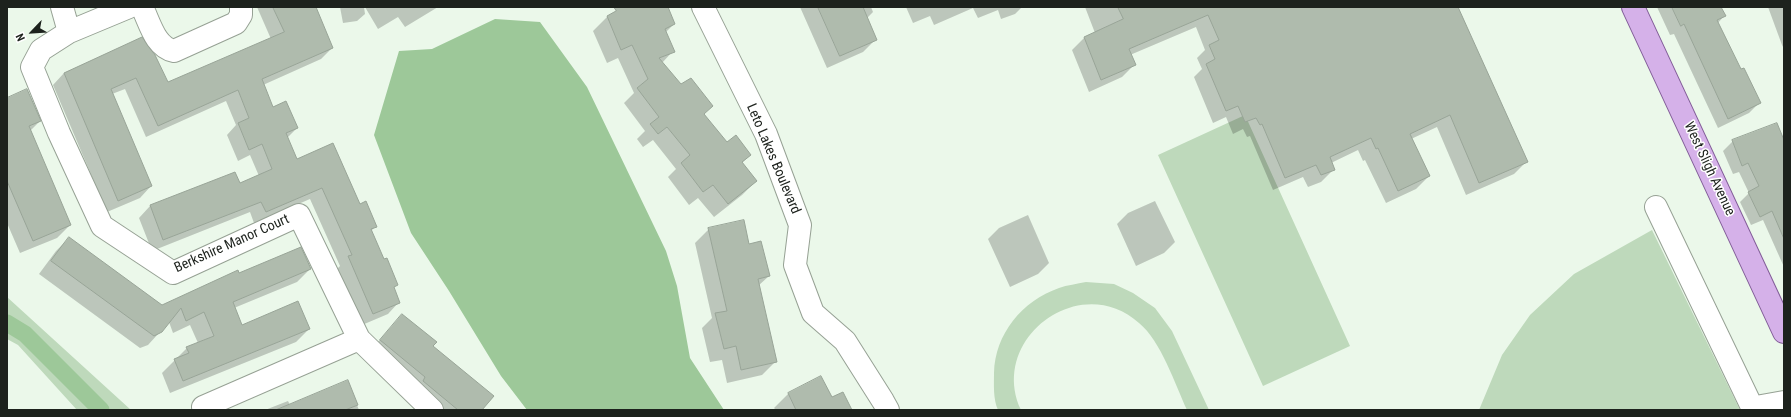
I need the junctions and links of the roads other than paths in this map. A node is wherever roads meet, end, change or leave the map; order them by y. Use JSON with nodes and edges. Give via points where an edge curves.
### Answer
{"nodes":[{"id":1,"x":62,"y":7,"type":"edge"},
{"id":2,"x":129,"y":7,"type":"edge"},
{"id":3,"x":142,"y":7,"type":"edge"},
{"id":4,"x":241,"y":7,"type":"edge"},
{"id":5,"x":703,"y":7,"type":"edge"},
{"id":6,"x":1633,"y":7,"type":"edge"},
{"id":7,"x":69,"y":32,"type":"junction"},
{"id":8,"x":1656,"y":207,"type":"dead end"},
{"id":9,"x":1784,"y":332,"type":"edge"},
{"id":10,"x":359,"y":339,"type":"junction"},
{"id":11,"x":1784,"y":402,"type":"edge"},
{"id":12,"x":203,"y":407,"type":"dead end"},
{"id":13,"x":432,"y":410,"type":"edge"},
{"id":14,"x":888,"y":410,"type":"edge"}],
"edges":[{"from":1,"to":7,"type":"street"},
{"from":2,"to":7,"type":"street"},
{"from":3,"to":4,"type":"street","via":[[160,45],[166,50],[174,51],[236,23],[241,15]]},
{"from":5,"to":14,"type":"street","name":"Leto Lakes Boulevard","via":[[766,134],[800,224],[795,265],[813,313],[845,341]]},
{"from":6,"to":9,"type":"main road","name":"West Sligh Avenue"},
{"from":7,"to":10,"type":"street","name":"Berkshire Manor Court","via":[[41,50],[32,67],[102,226],[172,274],[298,215]]},
{"from":8,"to":11,"type":"street","via":[[1750,405],[1756,407]]},
{"from":10,"to":12,"type":"street"},
{"from":10,"to":13,"type":"street","name":"Berkshire Manor Court"}]}
